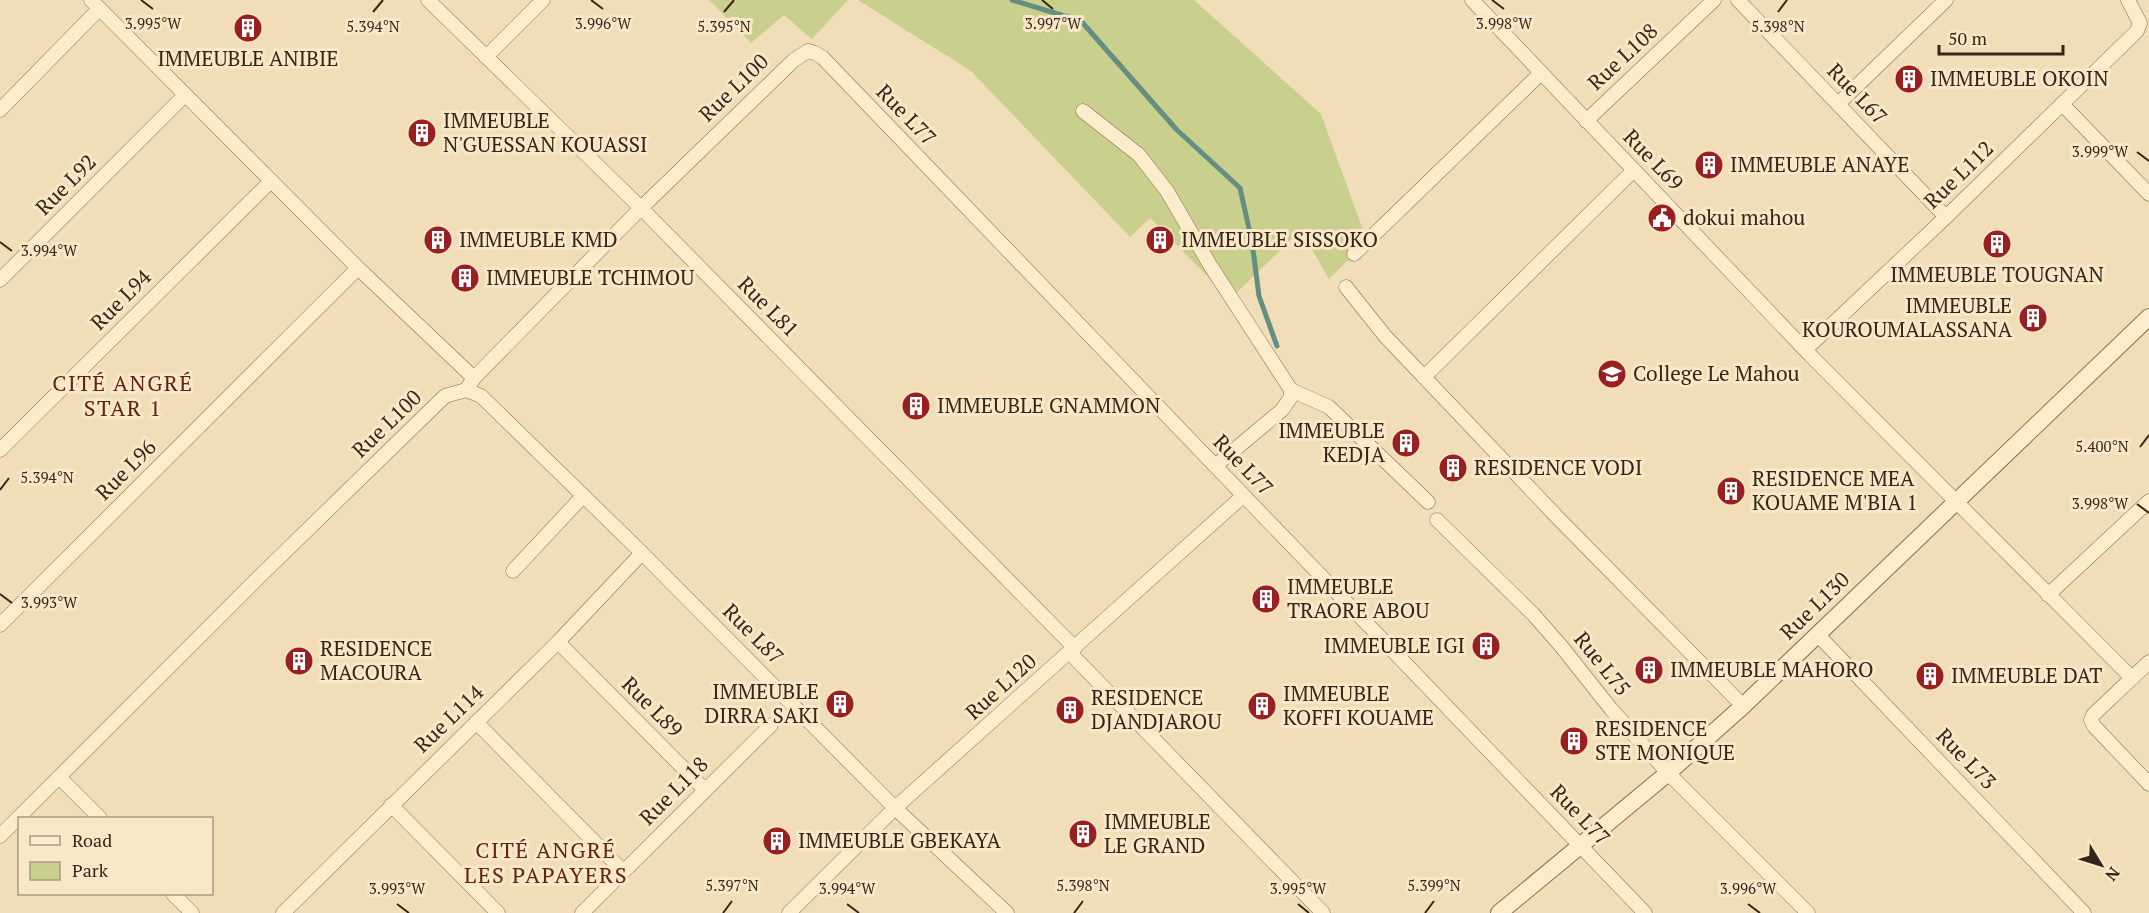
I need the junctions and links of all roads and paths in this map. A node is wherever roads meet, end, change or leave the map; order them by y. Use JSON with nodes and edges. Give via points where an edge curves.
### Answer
{"nodes":[{"id":1,"x":428,"y":0,"type":"edge"},
{"id":2,"x":543,"y":0,"type":"edge"},
{"id":3,"x":1472,"y":0,"type":"edge"},
{"id":4,"x":1714,"y":0,"type":"edge"},
{"id":5,"x":1738,"y":0,"type":"edge"},
{"id":6,"x":1946,"y":0,"type":"edge"},
{"id":7,"x":2128,"y":0,"type":"edge"},
{"id":8,"x":95,"y":4,"type":"edge"},
{"id":9,"x":808,"y":51,"type":"joint"},
{"id":10,"x":486,"y":57,"type":"junction"},
{"id":11,"x":1541,"y":73,"type":"junction"},
{"id":12,"x":185,"y":95,"type":"junction"},
{"id":13,"x":1838,"y":104,"type":"junction"},
{"id":14,"x":2062,"y":104,"type":"junction"},
{"id":15,"x":0,"y":110,"type":"edge"},
{"id":16,"x":1083,"y":111,"type":"dead end"},
{"id":17,"x":1586,"y":121,"type":"junction"},
{"id":18,"x":1635,"y":170,"type":"junction"},
{"id":19,"x":271,"y":181,"type":"junction"},
{"id":20,"x":2149,"y":194,"type":"edge"},
{"id":21,"x":640,"y":208,"type":"junction"},
{"id":22,"x":1946,"y":217,"type":"junction"},
{"id":23,"x":1354,"y":254,"type":"dead end"},
{"id":24,"x":358,"y":268,"type":"junction"},
{"id":25,"x":0,"y":280,"type":"edge"},
{"id":26,"x":1346,"y":286,"type":"dead end"},
{"id":27,"x":2149,"y":317,"type":"edge"},
{"id":28,"x":1806,"y":350,"type":"junction"},
{"id":29,"x":1424,"y":376,"type":"junction"},
{"id":30,"x":474,"y":378,"type":"junction"},
{"id":31,"x":466,"y":390,"type":"junction"},
{"id":32,"x":1291,"y":390,"type":"junction"},
{"id":33,"x":0,"y":450,"type":"edge"},
{"id":34,"x":1215,"y":466,"type":"junction"},
{"id":35,"x":583,"y":496,"type":"junction"},
{"id":36,"x":1243,"y":496,"type":"junction"},
{"id":37,"x":2149,"y":501,"type":"edge"},
{"id":38,"x":1428,"y":502,"type":"dead end"},
{"id":39,"x":1955,"y":502,"type":"junction"},
{"id":40,"x":1437,"y":520,"type":"dead end"},
{"id":41,"x":642,"y":553,"type":"junction"},
{"id":42,"x":513,"y":572,"type":"dead end"},
{"id":43,"x":2048,"y":595,"type":"junction"},
{"id":44,"x":0,"y":625,"type":"edge"},
{"id":45,"x":1818,"y":635,"type":"junction"},
{"id":46,"x":558,"y":642,"type":"junction"},
{"id":47,"x":1073,"y":650,"type":"junction"},
{"id":48,"x":2149,"y":662,"type":"edge"},
{"id":49,"x":2132,"y":678,"type":"junction"},
{"id":50,"x":1743,"y":706,"type":"junction"},
{"id":51,"x":476,"y":722,"type":"junction"},
{"id":52,"x":771,"y":725,"type":"dead end"},
{"id":53,"x":1668,"y":773,"type":"junction"},
{"id":54,"x":60,"y":778,"type":"junction"},
{"id":55,"x":2149,"y":784,"type":"edge"},
{"id":56,"x":705,"y":790,"type":"junction"},
{"id":57,"x":391,"y":805,"type":"junction"},
{"id":58,"x":896,"y":808,"type":"junction"},
{"id":59,"x":20,"y":817,"type":"edge"},
{"id":60,"x":98,"y":817,"type":"edge"},
{"id":61,"x":18,"y":819,"type":"edge"},
{"id":62,"x":0,"y":836,"type":"edge"},
{"id":63,"x":1581,"y":846,"type":"junction"},
{"id":64,"x":623,"y":871,"type":"junction"},
{"id":65,"x":174,"y":895,"type":"edge"},
{"id":66,"x":192,"y":913,"type":"edge"},
{"id":67,"x":282,"y":913,"type":"edge"},
{"id":68,"x":498,"y":913,"type":"edge"},
{"id":69,"x":582,"y":913,"type":"edge"},
{"id":70,"x":789,"y":913,"type":"edge"},
{"id":71,"x":1007,"y":913,"type":"edge"},
{"id":72,"x":1323,"y":913,"type":"edge"},
{"id":73,"x":1499,"y":913,"type":"edge"},
{"id":74,"x":1646,"y":913,"type":"edge"},
{"id":75,"x":1808,"y":913,"type":"edge"},
{"id":76,"x":2084,"y":913,"type":"edge"}],
"edges":[{"from":1,"to":10,"type":"street","name":"Rue L81"},
{"from":2,"to":10,"type":"street"},
{"from":3,"to":11,"type":"street","name":"Rue L69"},
{"from":4,"to":17,"type":"street","name":"Rue L108"},
{"from":5,"to":13,"type":"street","name":"Rue L67"},
{"from":6,"to":13,"type":"street"},
{"from":7,"to":14,"type":"street","name":"Rue L112","via":[[2139,27]]},
{"from":8,"to":12,"type":"street"},
{"from":8,"to":15,"type":"street","via":[[75,33]]},
{"from":9,"to":21,"type":"street","name":"Rue L100"},
{"from":9,"to":34,"type":"street","name":"Rue L77","via":[[823,58]]},
{"from":10,"to":21,"type":"street","name":"Rue L81"},
{"from":11,"to":17,"type":"street","name":"Rue L69"},
{"from":11,"to":23,"type":"street"},
{"from":12,"to":19,"type":"street"},
{"from":12,"to":25,"type":"street","name":"Rue L92"},
{"from":13,"to":22,"type":"street","name":"Rue L67"},
{"from":14,"to":20,"type":"street"},
{"from":14,"to":22,"type":"street","name":"Rue L112"},
{"from":16,"to":32,"type":"street","via":[[1139,155],[1167,190]]},
{"from":17,"to":18,"type":"street","name":"Rue L69"},
{"from":18,"to":28,"type":"street","name":"Rue L69"},
{"from":18,"to":29,"type":"street"},
{"from":19,"to":24,"type":"street"},
{"from":19,"to":33,"type":"street","name":"Rue L94"},
{"from":21,"to":30,"type":"street","name":"Rue L100"},
{"from":21,"to":47,"type":"street","name":"Rue L81"},
{"from":22,"to":28,"type":"street","name":"Rue L112"},
{"from":24,"to":30,"type":"street"},
{"from":24,"to":44,"type":"street","name":"Rue L96"},
{"from":26,"to":29,"type":"street","via":[[1385,336]]},
{"from":27,"to":39,"type":"street","name":"Rue L130"},
{"from":28,"to":39,"type":"street","name":"Rue L69"},
{"from":29,"to":50,"type":"street"},
{"from":30,"to":31,"type":"street","name":"Rue L100"},
{"from":31,"to":35,"type":"street","name":"Rue L87","via":[[481,396]]},
{"from":31,"to":54,"type":"street","name":"Rue L100","via":[[445,396]]},
{"from":32,"to":34,"type":"street","via":[[1282,410]]},
{"from":32,"to":38,"type":"street","via":[[1329,407]]},
{"from":34,"to":36,"type":"street","name":"Rue L77"},
{"from":35,"to":41,"type":"street","name":"Rue L87"},
{"from":35,"to":42,"type":"street"},
{"from":36,"to":47,"type":"street","name":"Rue L120"},
{"from":36,"to":63,"type":"street","name":"Rue L77"},
{"from":37,"to":43,"type":"street"},
{"from":39,"to":43,"type":"street","name":"Rue L69"},
{"from":39,"to":45,"type":"street","name":"Rue L130"},
{"from":40,"to":53,"type":"street","name":"Rue L75","via":[[1533,614]]},
{"from":41,"to":46,"type":"street","name":"Rue L114"},
{"from":41,"to":58,"type":"street","name":"Rue L87"},
{"from":43,"to":49,"type":"street","name":"Rue L69"},
{"from":45,"to":50,"type":"street","name":"Rue L130"},
{"from":45,"to":76,"type":"street","name":"Rue L73"},
{"from":46,"to":51,"type":"street","name":"Rue L114"},
{"from":46,"to":56,"type":"street","name":"Rue L89"},
{"from":47,"to":58,"type":"street","name":"Rue L120"},
{"from":47,"to":72,"type":"street","name":"Rue L81"},
{"from":48,"to":49,"type":"street"},
{"from":49,"to":55,"type":"street","via":[[2091,720]]},
{"from":50,"to":53,"type":"street","name":"Rue L130"},
{"from":51,"to":57,"type":"street","name":"Rue L114"},
{"from":51,"to":64,"type":"street"},
{"from":52,"to":56,"type":"street","name":"Rue L118"},
{"from":53,"to":63,"type":"street","name":"Rue L130"},
{"from":53,"to":75,"type":"street","name":"Rue L75"},
{"from":54,"to":59,"type":"street","name":"Rue L100"},
{"from":54,"to":60,"type":"street"},
{"from":56,"to":64,"type":"street","name":"Rue L118"},
{"from":57,"to":67,"type":"street","name":"Rue L114"},
{"from":57,"to":68,"type":"street"},
{"from":58,"to":70,"type":"street","name":"Rue L120"},
{"from":58,"to":71,"type":"street","name":"Rue L87"},
{"from":61,"to":62,"type":"street","name":"Rue L100"},
{"from":63,"to":73,"type":"street","name":"Rue L130"},
{"from":63,"to":74,"type":"street","name":"Rue L77"},
{"from":64,"to":69,"type":"street","name":"Rue L118"},
{"from":65,"to":66,"type":"street"}]}
